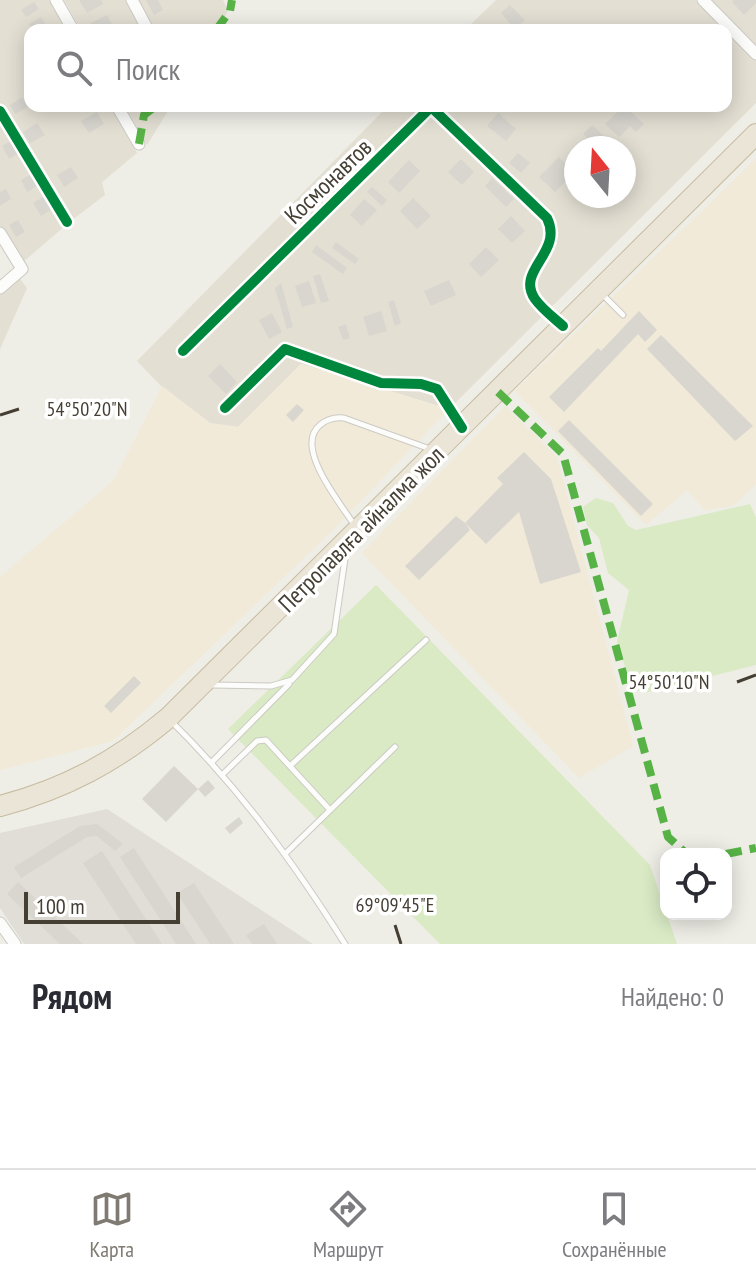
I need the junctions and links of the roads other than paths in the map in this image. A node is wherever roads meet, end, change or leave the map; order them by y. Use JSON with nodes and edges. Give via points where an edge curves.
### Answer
{"nodes":[{"id":1,"x":56,"y":0,"type":"edge"},
{"id":2,"x":132,"y":0,"type":"edge"},
{"id":3,"x":703,"y":0,"type":"edge"},
{"id":4,"x":70,"y":24,"type":"edge"},
{"id":5,"x":145,"y":24,"type":"edge"},
{"id":6,"x":727,"y":24,"type":"edge"},
{"id":7,"x":732,"y":30,"type":"edge"},
{"id":8,"x":756,"y":54,"type":"edge"},
{"id":9,"x":0,"y":111,"type":"edge"},
{"id":10,"x":120,"y":112,"type":"edge"},
{"id":11,"x":426,"y":112,"type":"edge"},
{"id":12,"x":436,"y":112,"type":"edge"},
{"id":13,"x":756,"y":134,"type":"edge"},
{"id":14,"x":139,"y":144,"type":"dead end"},
{"id":15,"x":67,"y":222,"type":"dead end"},
{"id":16,"x":0,"y":233,"type":"edge"},
{"id":17,"x":0,"y":288,"type":"edge"},
{"id":18,"x":598,"y":291,"type":"junction"},
{"id":19,"x":623,"y":315,"type":"dead end"},
{"id":20,"x":563,"y":326,"type":"junction"},
{"id":21,"x":183,"y":351,"type":"dead end"},
{"id":22,"x":225,"y":408,"type":"dead end"},
{"id":23,"x":462,"y":428,"type":"junction"},
{"id":24,"x":438,"y":452,"type":"junction"},
{"id":25,"x":352,"y":538,"type":"junction"},
{"id":26,"x":426,"y":640,"type":"dead end"},
{"id":27,"x":292,"y":680,"type":"junction"},
{"id":28,"x":203,"y":685,"type":"junction"},
{"id":29,"x":168,"y":718,"type":"junction"},
{"id":30,"x":395,"y":747,"type":"dead end"},
{"id":31,"x":212,"y":762,"type":"junction"},
{"id":32,"x":291,"y":765,"type":"junction"},
{"id":33,"x":224,"y":773,"type":"junction"},
{"id":34,"x":0,"y":806,"type":"edge"},
{"id":35,"x":330,"y":810,"type":"junction"},
{"id":36,"x":286,"y":853,"type":"junction"},
{"id":37,"x":0,"y":923,"type":"edge"},
{"id":38,"x":15,"y":944,"type":"edge"},
{"id":39,"x":345,"y":944,"type":"edge"}],
"edges":[{"from":1,"to":4,"type":"street"},
{"from":2,"to":5,"type":"street"},
{"from":3,"to":6,"type":"street"},
{"from":7,"to":8,"type":"street"},
{"from":9,"to":15,"type":"street"},
{"from":10,"to":14,"type":"street"},
{"from":11,"to":21,"type":"street","name":"Космонавтов"},
{"from":12,"to":20,"type":"street","name":"Космонавтов","via":[[547,218],[552,232],[549,247],[529,284],[537,302]]},
{"from":13,"to":18,"type":"highway","name":"Петропавлға айналма жол"},
{"from":16,"to":17,"type":"street","via":[[22,269]]},
{"from":18,"to":19,"type":"lane"},
{"from":18,"to":20,"type":"highway","name":"Петропавлға айналма жол"},
{"from":20,"to":23,"type":"highway","name":"Петропавлға айналма жол"},
{"from":22,"to":23,"type":"street","via":[[285,349],[381,383],[437,389]]},
{"from":23,"to":24,"type":"highway","name":"Петропавлға айналма жол"},
{"from":24,"to":25,"type":"highway","name":"Петропавлға айналма жол"},
{"from":24,"to":25,"type":"lane","via":[[344,418],[316,428],[310,441],[312,456]]},
{"from":25,"to":27,"type":"lane","via":[[336,628]]},
{"from":25,"to":28,"type":"highway","name":"Петропавлға айналма жол"},
{"from":26,"to":32,"type":"lane"},
{"from":27,"to":28,"type":"lane","via":[[271,686]]},
{"from":27,"to":31,"type":"lane"},
{"from":28,"to":29,"type":"highway","name":"Петропавлға айналма жол"},
{"from":29,"to":31,"type":"lane"},
{"from":29,"to":34,"type":"highway","name":"Петропавлға айналма жол","via":[[107,764]]},
{"from":30,"to":35,"type":"lane"},
{"from":31,"to":33,"type":"lane"},
{"from":32,"to":33,"type":"lane","via":[[271,741],[261,740]]},
{"from":32,"to":35,"type":"lane"},
{"from":33,"to":36,"type":"lane"},
{"from":35,"to":36,"type":"lane"},
{"from":36,"to":39,"type":"lane"},
{"from":37,"to":38,"type":"street"}]}
